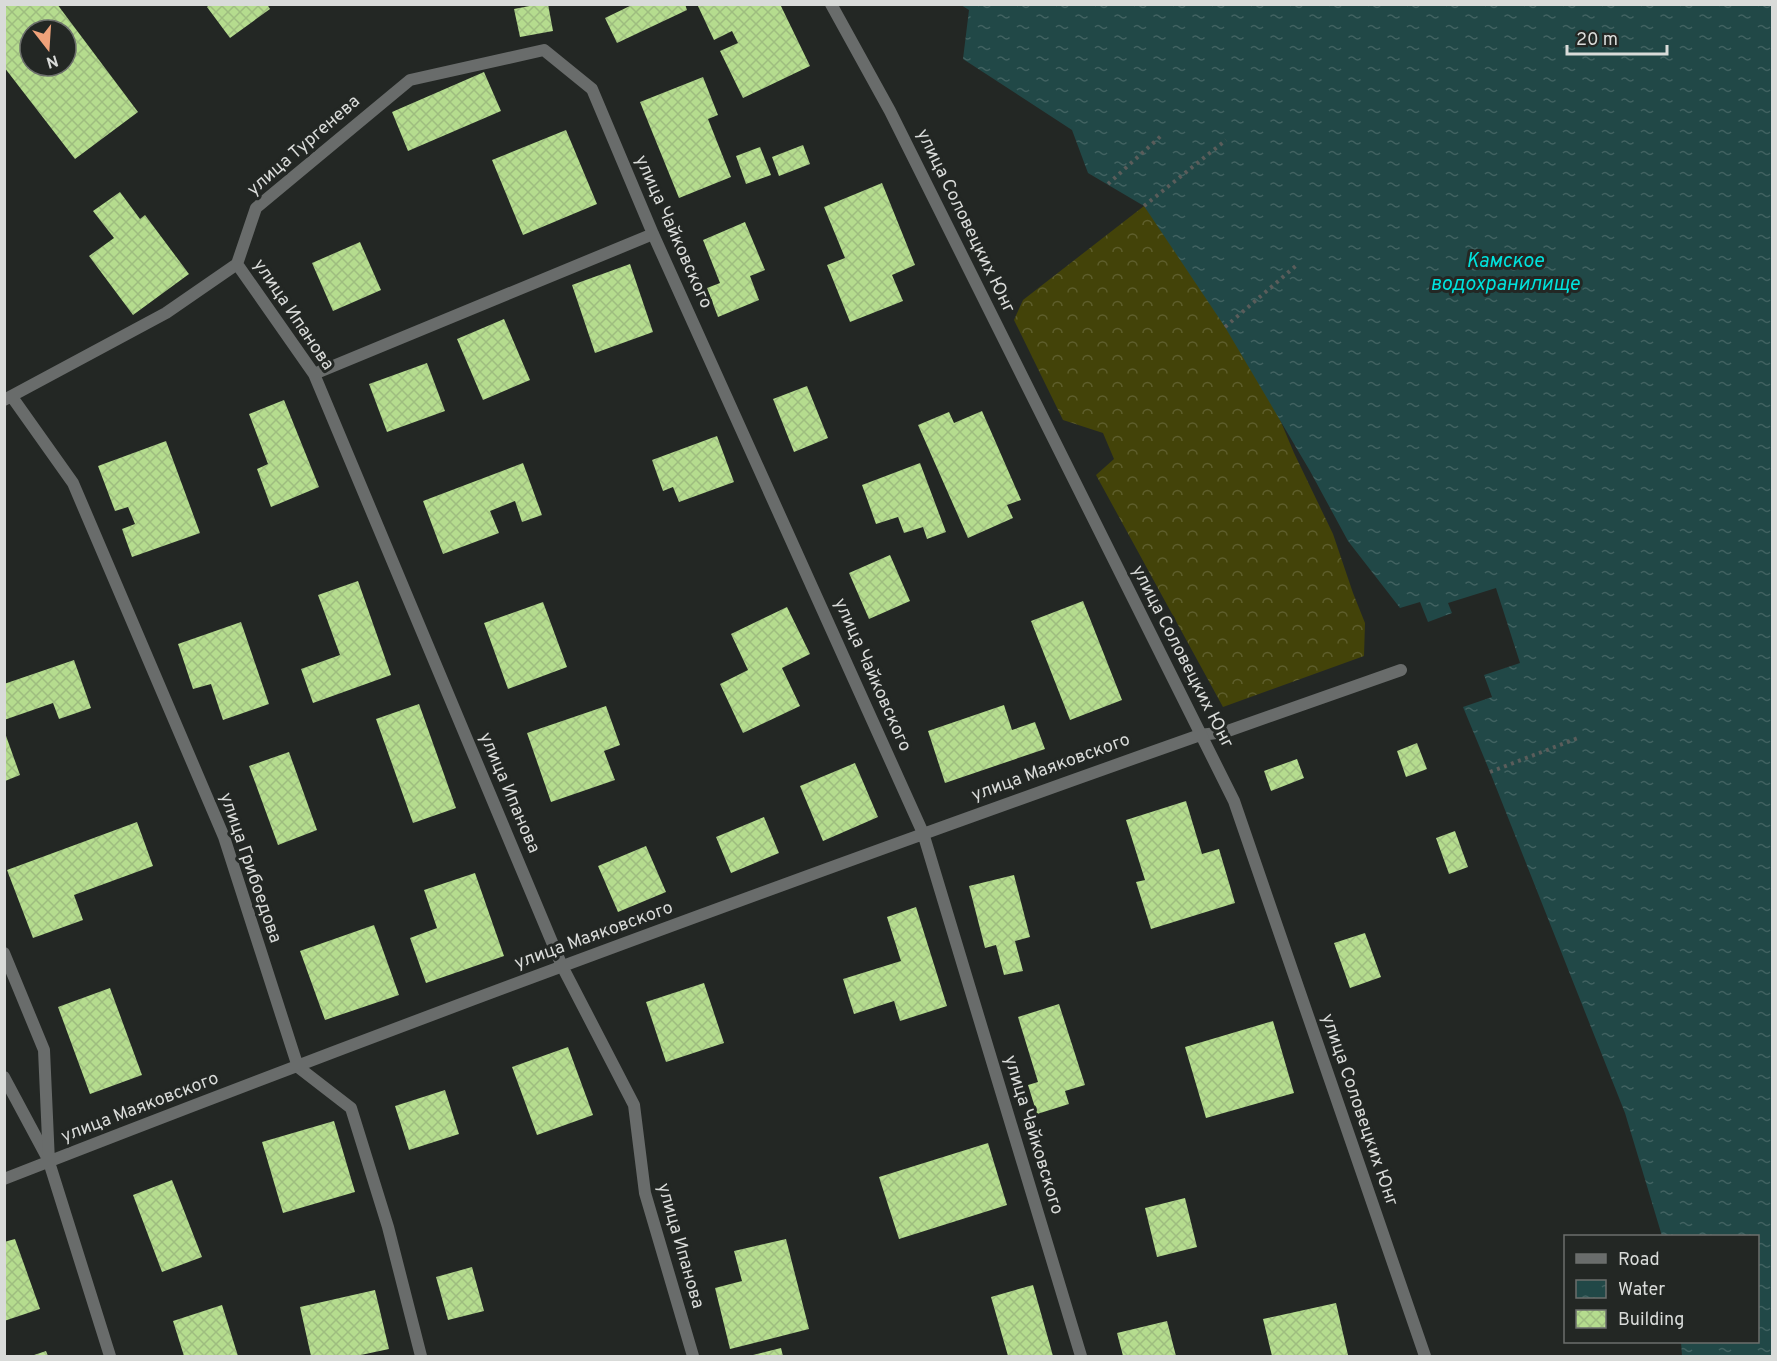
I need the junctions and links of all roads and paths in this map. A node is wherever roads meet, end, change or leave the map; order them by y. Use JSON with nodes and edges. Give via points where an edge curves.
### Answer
{"nodes":[{"id":1,"x":831,"y":4,"type":"edge"},
{"id":2,"x":544,"y":50,"type":"joint"},
{"id":3,"x":1162,"y":135,"type":"dead end"},
{"id":4,"x":1226,"y":140,"type":"dead end"},
{"id":5,"x":1108,"y":184,"type":"dead end"},
{"id":6,"x":1144,"y":206,"type":"dead end"},
{"id":7,"x":652,"y":234,"type":"junction"},
{"id":8,"x":237,"y":264,"type":"junction"},
{"id":9,"x":1298,"y":264,"type":"dead end"},
{"id":10,"x":1225,"y":327,"type":"dead end"},
{"id":11,"x":314,"y":374,"type":"junction"},
{"id":12,"x":8,"y":399,"type":"edge"},
{"id":13,"x":1401,"y":670,"type":"dead end"},
{"id":14,"x":1200,"y":735,"type":"junction"},
{"id":15,"x":1578,"y":738,"type":"dead end"},
{"id":16,"x":1490,"y":772,"type":"dead end"},
{"id":17,"x":923,"y":833,"type":"junction"},
{"id":18,"x":4,"y":953,"type":"edge"},
{"id":19,"x":562,"y":966,"type":"junction"},
{"id":20,"x":298,"y":1067,"type":"junction"},
{"id":21,"x":4,"y":1077,"type":"edge"},
{"id":22,"x":50,"y":1162,"type":"junction"},
{"id":23,"x":4,"y":1179,"type":"edge"},
{"id":24,"x":110,"y":1356,"type":"edge"},
{"id":25,"x":421,"y":1356,"type":"edge"},
{"id":26,"x":693,"y":1356,"type":"edge"},
{"id":27,"x":1081,"y":1356,"type":"edge"},
{"id":28,"x":1425,"y":1356,"type":"edge"}],
"edges":[{"from":1,"to":14,"type":"street","name":"улица Соловецких Юнг","via":[[890,111]]},
{"from":2,"to":7,"type":"street","name":"улица Чайковского","via":[[592,89]]},
{"from":2,"to":8,"type":"street","name":"улица Тургенева","via":[[410,80],[256,208]]},
{"from":3,"to":5,"type":"path"},
{"from":4,"to":6,"type":"path"},
{"from":7,"to":11,"type":"street"},
{"from":7,"to":17,"type":"street","name":"улица Чайковского"},
{"from":8,"to":11,"type":"street","name":"улица Ипанова"},
{"from":8,"to":12,"type":"street","via":[[166,313]]},
{"from":9,"to":10,"type":"path"},
{"from":11,"to":19,"type":"street","name":"улица Ипанова"},
{"from":12,"to":20,"type":"street","name":"улица Грибоедова","via":[[73,483],[224,837]]},
{"from":13,"to":14,"type":"street","name":"улица Маяковского","via":[[1225,732]]},
{"from":14,"to":17,"type":"street","name":"улица Маяковского"},
{"from":14,"to":28,"type":"street","name":"улица Соловецких Юнг","via":[[1234,801]]},
{"from":15,"to":16,"type":"path"},
{"from":17,"to":19,"type":"street","name":"улица Маяковского"},
{"from":17,"to":27,"type":"street","name":"улица Чайковского"},
{"from":18,"to":22,"type":"street","via":[[44,1050]]},
{"from":19,"to":20,"type":"street","name":"улица Маяковского"},
{"from":19,"to":26,"type":"street","name":"улица Ипанова","via":[[634,1105],[645,1193]]},
{"from":20,"to":22,"type":"street","name":"улица Маяковского"},
{"from":20,"to":25,"type":"street","via":[[351,1108],[388,1227]]},
{"from":21,"to":22,"type":"street"},
{"from":22,"to":23,"type":"street","name":"улица Маяковского"},
{"from":22,"to":24,"type":"street"}]}
